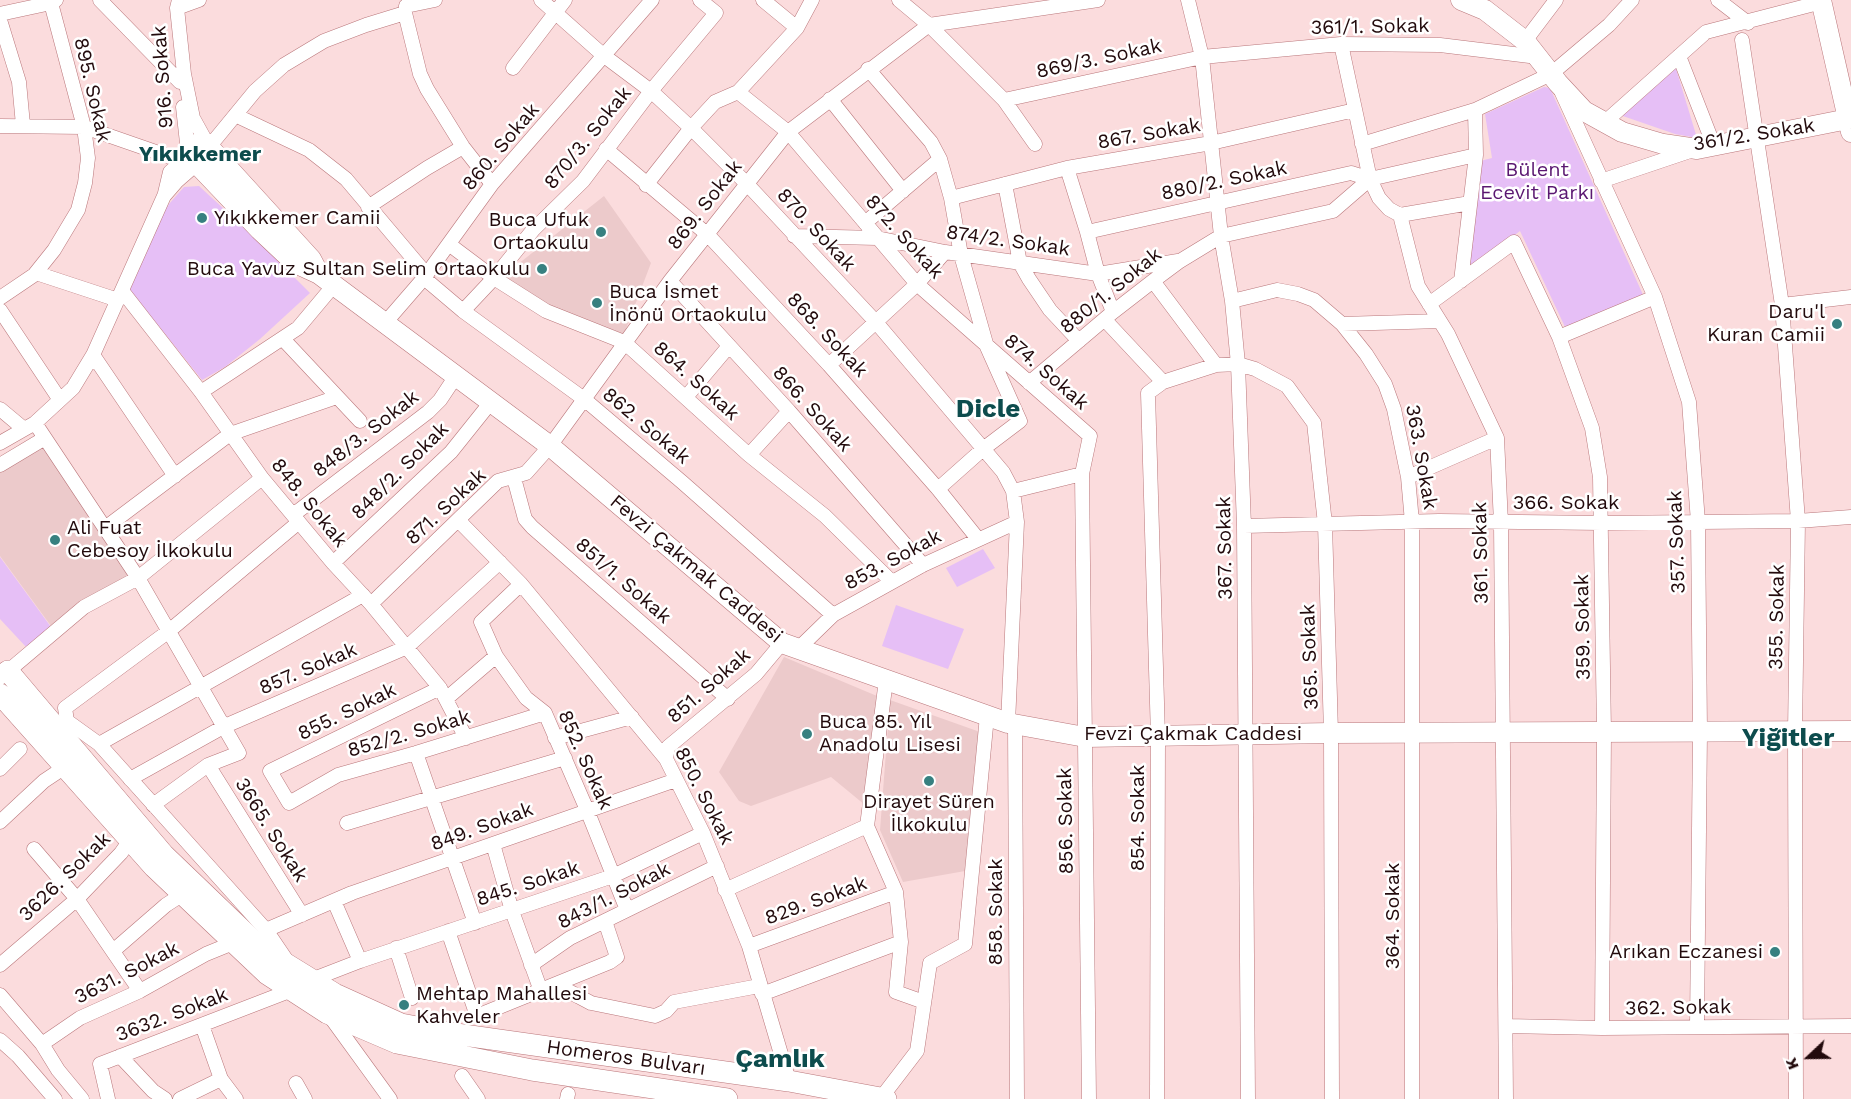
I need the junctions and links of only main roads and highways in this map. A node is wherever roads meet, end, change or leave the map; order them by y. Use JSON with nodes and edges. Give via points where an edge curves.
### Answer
{"nodes":[{"id":1,"x":1461,"y":0,"type":"edge"},
{"id":2,"x":1822,"y":1,"type":"edge"},
{"id":3,"x":1489,"y":5,"type":"edge"},
{"id":4,"x":1850,"y":122,"type":"edge"},
{"id":5,"x":327,"y":280,"type":"junction"},
{"id":6,"x":4,"y":675,"type":"edge"},
{"id":7,"x":0,"y":694,"type":"edge"},
{"id":8,"x":1851,"y":732,"type":"edge"},
{"id":9,"x":299,"y":980,"type":"junction"},
{"id":10,"x":399,"y":1034,"type":"junction"},
{"id":11,"x":883,"y":1098,"type":"edge"},
{"id":12,"x":727,"y":1099,"type":"edge"}],
"edges":[{"from":1,"to":3,"type":"main road","name":"361/2. Sokak"},
{"from":2,"to":4,"type":"main road"},
{"from":3,"to":4,"type":"main road","name":"361/2. Sokak","via":[[1584,111],[1622,132],[1654,142],[1706,147]]},
{"from":5,"to":5,"type":"main road","name":"Fevzi Çakmak Caddesi","via":[[209,147],[199,142],[192,146],[190,160],[260,230],[295,263]]},
{"from":5,"to":8,"type":"main road","name":"Fevzi Çakmak Caddesi","via":[[550,446],[790,646],[1011,724],[1084,737]]},
{"from":6,"to":9,"type":"main road","via":[[164,855]]},
{"from":7,"to":9,"type":"main road","via":[[154,867],[267,974]]},
{"from":9,"to":10,"type":"main road","via":[[335,994]]},
{"from":9,"to":10,"type":"main road","via":[[327,1013]]},
{"from":10,"to":11,"type":"main road","name":"Homeros Bulvarı","via":[[449,1033]]},
{"from":10,"to":12,"type":"main road","name":"Homeros Bulvarı","via":[[531,1070]]}]}
